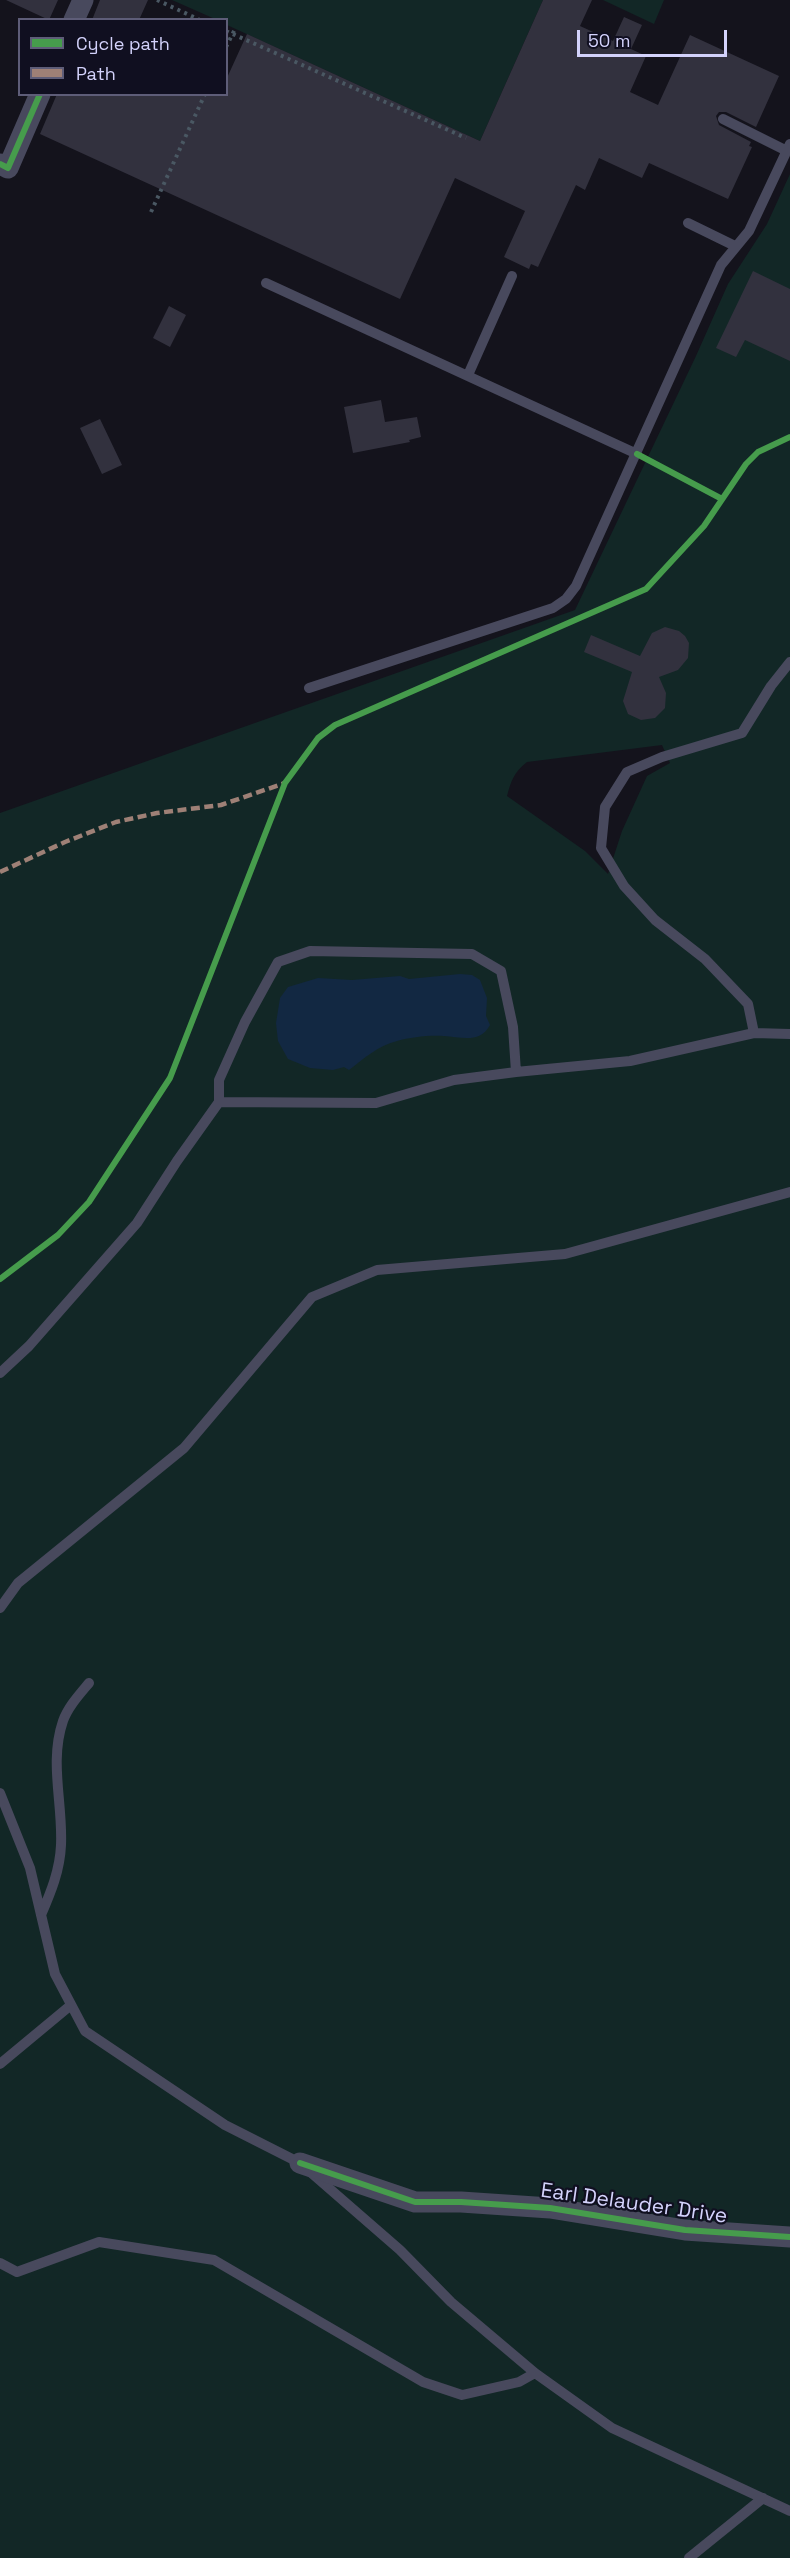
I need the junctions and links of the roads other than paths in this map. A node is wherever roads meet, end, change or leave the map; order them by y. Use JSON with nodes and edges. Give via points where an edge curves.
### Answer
{"nodes":[{"id":1,"x":83,"y":0,"type":"edge"},
{"id":2,"x":75,"y":18,"type":"edge"},
{"id":3,"x":39,"y":96,"type":"edge"},
{"id":4,"x":723,"y":119,"type":"dead end"},
{"id":5,"x":788,"y":147,"type":"edge"},
{"id":6,"x":0,"y":164,"type":"edge"},
{"id":7,"x":688,"y":223,"type":"dead end"},
{"id":8,"x":735,"y":246,"type":"junction"},
{"id":9,"x":512,"y":276,"type":"dead end"},
{"id":10,"x":266,"y":284,"type":"dead end"},
{"id":11,"x":468,"y":375,"type":"junction"},
{"id":12,"x":637,"y":454,"type":"junction"},
{"id":13,"x":790,"y":662,"type":"edge"},
{"id":14,"x":309,"y":688,"type":"dead end"},
{"id":15,"x":754,"y":1033,"type":"junction"},
{"id":16,"x":790,"y":1034,"type":"edge"},
{"id":17,"x":516,"y":1072,"type":"junction"},
{"id":18,"x":219,"y":1102,"type":"junction"},
{"id":19,"x":790,"y":1192,"type":"edge"},
{"id":20,"x":0,"y":1374,"type":"edge"},
{"id":21,"x":0,"y":1608,"type":"edge"},
{"id":22,"x":89,"y":1683,"type":"dead end"},
{"id":23,"x":0,"y":1793,"type":"edge"},
{"id":24,"x":41,"y":1915,"type":"junction"},
{"id":25,"x":71,"y":2006,"type":"junction"},
{"id":26,"x":0,"y":2064,"type":"edge"},
{"id":27,"x":300,"y":2163,"type":"junction"},
{"id":28,"x":790,"y":2237,"type":"edge"},
{"id":29,"x":1,"y":2264,"type":"edge"},
{"id":30,"x":535,"y":2373,"type":"junction"},
{"id":31,"x":763,"y":2498,"type":"junction"},
{"id":32,"x":790,"y":2511,"type":"edge"},
{"id":33,"x":689,"y":2558,"type":"edge"}],
"edges":[{"from":1,"to":2,"type":"street"},
{"from":3,"to":6,"type":"street","via":[[8,168]]},
{"from":4,"to":5,"type":"lane"},
{"from":5,"to":8,"type":"lane","via":[[749,231]]},
{"from":7,"to":8,"type":"lane"},
{"from":8,"to":12,"type":"lane","via":[[721,265]]},
{"from":9,"to":11,"type":"lane"},
{"from":10,"to":11,"type":"lane"},
{"from":11,"to":12,"type":"lane"},
{"from":12,"to":14,"type":"lane","via":[[576,586],[553,608]]},
{"from":13,"to":15,"type":"lane","via":[[742,733],[627,772],[605,807],[601,848],[624,886],[655,920],[705,959],[748,1004]]},
{"from":15,"to":16,"type":"lane"},
{"from":15,"to":17,"type":"lane","via":[[630,1061]]},
{"from":17,"to":18,"type":"lane","via":[[454,1080],[376,1103]]},
{"from":17,"to":18,"type":"lane","via":[[513,1028],[501,971],[472,954],[310,951],[278,962],[219,1080]]},
{"from":18,"to":20,"type":"lane","via":[[137,1223]]},
{"from":19,"to":21,"type":"lane","via":[[565,1254],[377,1269],[312,1297],[184,1448],[18,1583]]},
{"from":22,"to":24,"type":"lane","via":[[63,1721],[56,1770],[60,1864]]},
{"from":23,"to":24,"type":"lane","via":[[30,1868]]},
{"from":24,"to":25,"type":"lane","via":[[55,1974]]},
{"from":25,"to":26,"type":"lane"},
{"from":25,"to":27,"type":"lane","via":[[85,2031],[225,2125]]},
{"from":27,"to":28,"type":"street","name":"Earl Delauder Drive","via":[[415,2202],[550,2208],[685,2230]]},
{"from":27,"to":30,"type":"lane","via":[[400,2250],[450,2302]]},
{"from":29,"to":30,"type":"lane","via":[[17,2272],[99,2242],[214,2260],[423,2382],[462,2395],[519,2382]]},
{"from":30,"to":31,"type":"lane","via":[[612,2428]]},
{"from":31,"to":32,"type":"lane"},
{"from":31,"to":33,"type":"lane"}]}
